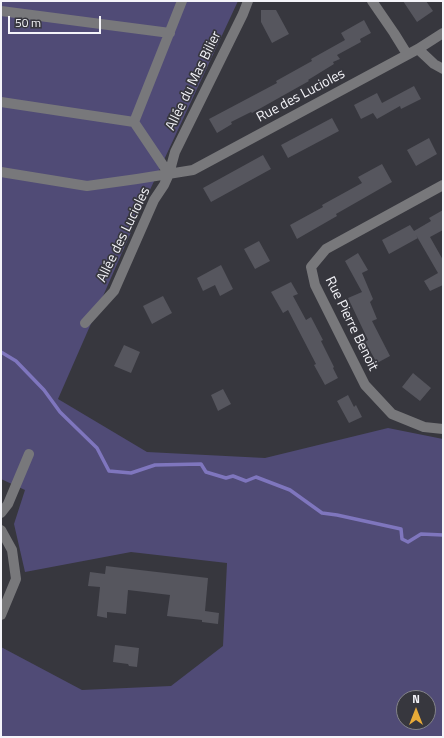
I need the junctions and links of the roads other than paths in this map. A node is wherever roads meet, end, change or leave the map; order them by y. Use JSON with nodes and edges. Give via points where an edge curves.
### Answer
{"nodes":[{"id":1,"x":182,"y":1,"type":"edge"},
{"id":2,"x":248,"y":1,"type":"edge"},
{"id":3,"x":372,"y":1,"type":"edge"},
{"id":4,"x":1,"y":11,"type":"edge"},
{"id":5,"x":443,"y":32,"type":"edge"},
{"id":6,"x":170,"y":33,"type":"junction"},
{"id":7,"x":418,"y":49,"type":"junction"},
{"id":8,"x":407,"y":54,"type":"junction"},
{"id":9,"x":443,"y":70,"type":"edge"},
{"id":10,"x":1,"y":102,"type":"edge"},
{"id":11,"x":134,"y":122,"type":"junction"},
{"id":12,"x":1,"y":172,"type":"edge"},
{"id":13,"x":169,"y":174,"type":"junction"},
{"id":14,"x":443,"y":185,"type":"edge"},
{"id":15,"x":85,"y":323,"type":"dead end"},
{"id":16,"x":443,"y":429,"type":"edge"},
{"id":17,"x":30,"y":454,"type":"dead end"},
{"id":18,"x":1,"y":513,"type":"edge"},
{"id":19,"x":1,"y":530,"type":"edge"},
{"id":20,"x":1,"y":615,"type":"edge"}],
"edges":[{"from":1,"to":6,"type":"street"},
{"from":2,"to":13,"type":"street","name":"Allée du Mas Bilier","via":[[175,152]]},
{"from":3,"to":8,"type":"street"},
{"from":4,"to":6,"type":"street"},
{"from":5,"to":7,"type":"street","name":"Rue des Lucioles"},
{"from":6,"to":11,"type":"street"},
{"from":7,"to":8,"type":"street","name":"Rue des Lucioles"},
{"from":7,"to":9,"type":"street"},
{"from":8,"to":13,"type":"street","name":"Rue des Lucioles","via":[[193,170]]},
{"from":10,"to":11,"type":"street"},
{"from":11,"to":13,"type":"street"},
{"from":12,"to":13,"type":"street","name":"Rue des Lucioles","via":[[87,186]]},
{"from":13,"to":15,"type":"street","name":"Allée des Lucioles","via":[[154,200],[114,291]]},
{"from":14,"to":16,"type":"street","name":"Rue Pierre Benoit","via":[[326,249],[311,267],[315,285],[365,385],[392,414],[424,427]]},
{"from":17,"to":18,"type":"street","via":[[8,504]]},
{"from":19,"to":20,"type":"street","via":[[12,550],[16,579]]}]}
